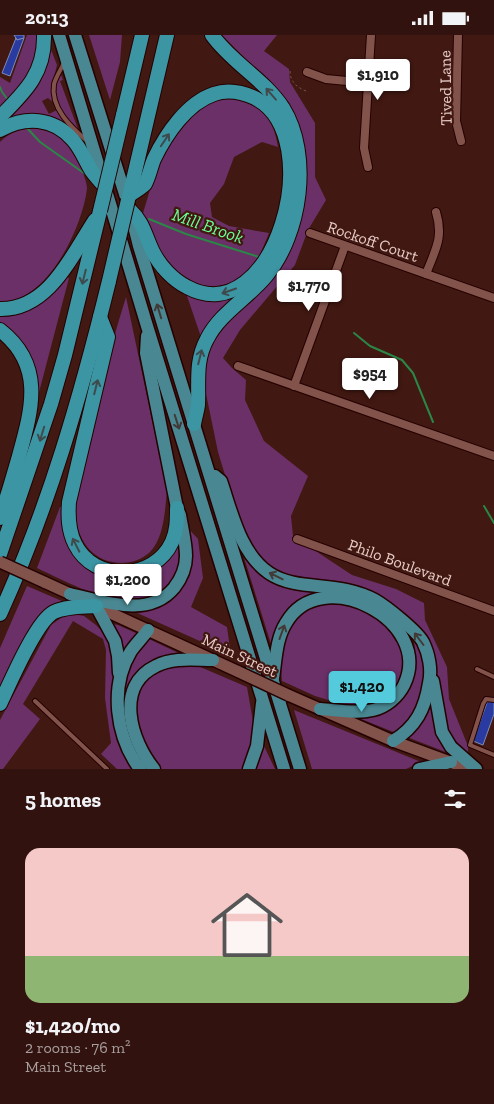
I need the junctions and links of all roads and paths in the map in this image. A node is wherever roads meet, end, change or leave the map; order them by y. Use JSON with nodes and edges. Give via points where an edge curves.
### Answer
{"nodes":[{"id":1,"x":44,"y":35,"type":"edge"},
{"id":2,"x":60,"y":35,"type":"edge"},
{"id":3,"x":75,"y":35,"type":"edge"},
{"id":4,"x":168,"y":35,"type":"edge"},
{"id":5,"x":212,"y":35,"type":"edge"},
{"id":6,"x":371,"y":35,"type":"edge"},
{"id":7,"x":458,"y":35,"type":"edge"},
{"id":8,"x":140,"y":38,"type":"edge"},
{"id":9,"x":67,"y":59,"type":"junction"},
{"id":10,"x":290,"y":71,"type":"dead end"},
{"id":11,"x":307,"y":72,"type":"dead end"},
{"id":12,"x":368,"y":83,"type":"junction"},
{"id":13,"x":306,"y":91,"type":"dead end"},
{"id":14,"x":0,"y":117,"type":"edge"},
{"id":15,"x":0,"y":130,"type":"edge"},
{"id":16,"x":461,"y":141,"type":"dead end"},
{"id":17,"x":92,"y":145,"type":"junction"},
{"id":18,"x":368,"y":167,"type":"dead end"},
{"id":19,"x":106,"y":188,"type":"junction"},
{"id":20,"x":129,"y":202,"type":"junction"},
{"id":21,"x":436,"y":212,"type":"dead end"},
{"id":22,"x":96,"y":221,"type":"junction"},
{"id":23,"x":310,"y":233,"type":"dead end"},
{"id":24,"x":345,"y":246,"type":"junction"},
{"id":25,"x":426,"y":274,"type":"junction"},
{"id":26,"x":494,"y":298,"type":"edge"},
{"id":27,"x":0,"y":309,"type":"edge"},
{"id":28,"x":100,"y":317,"type":"junction"},
{"id":29,"x":147,"y":326,"type":"junction"},
{"id":30,"x":0,"y":330,"type":"edge"},
{"id":31,"x":238,"y":366,"type":"dead end"},
{"id":32,"x":294,"y":386,"type":"junction"},
{"id":33,"x":194,"y":424,"type":"junction"},
{"id":34,"x":494,"y":456,"type":"edge"},
{"id":35,"x":209,"y":471,"type":"junction"},
{"id":36,"x":177,"y":508,"type":"junction"},
{"id":37,"x":0,"y":518,"type":"edge"},
{"id":38,"x":297,"y":539,"type":"dead end"},
{"id":39,"x":0,"y":554,"type":"edge"},
{"id":40,"x":0,"y":562,"type":"edge"},
{"id":41,"x":70,"y":594,"type":"junction"},
{"id":42,"x":96,"y":606,"type":"junction"},
{"id":43,"x":494,"y":611,"type":"edge"},
{"id":44,"x":0,"y":614,"type":"edge"},
{"id":45,"x":148,"y":630,"type":"junction"},
{"id":46,"x":213,"y":660,"type":"junction"},
{"id":47,"x":477,"y":669,"type":"dead end"},
{"id":48,"x":432,"y":671,"type":"junction"},
{"id":49,"x":494,"y":677,"type":"edge"},
{"id":50,"x":272,"y":680,"type":"junction"},
{"id":51,"x":119,"y":682,"type":"junction"},
{"id":52,"x":494,"y":700,"type":"edge"},
{"id":53,"x":35,"y":701,"type":"dead end"},
{"id":54,"x":263,"y":701,"type":"junction"},
{"id":55,"x":0,"y":704,"type":"edge"},
{"id":56,"x":320,"y":709,"type":"junction"},
{"id":57,"x":393,"y":741,"type":"junction"},
{"id":58,"x":494,"y":755,"type":"edge"},
{"id":59,"x":450,"y":762,"type":"junction"},
{"id":60,"x":107,"y":769,"type":"edge"},
{"id":61,"x":140,"y":769,"type":"edge"},
{"id":62,"x":154,"y":769,"type":"edge"},
{"id":63,"x":249,"y":769,"type":"edge"},
{"id":64,"x":284,"y":769,"type":"edge"},
{"id":65,"x":300,"y":769,"type":"edge"},
{"id":66,"x":419,"y":769,"type":"edge"},
{"id":67,"x":469,"y":769,"type":"edge"},
{"id":68,"x":476,"y":769,"type":"edge"}],
"edges":[{"from":1,"to":14,"type":"highway","via":[[42,57],[33,81]]},
{"from":2,"to":9,"type":"highway"},
{"from":3,"to":20,"type":"highway"},
{"from":4,"to":20,"type":"highway"},
{"from":33,"to":5,"type":"highway","one_way":true,"via":[[198,405],[198,364],[204,345],[213,328],[266,276],[279,256],[294,215],[299,179],[295,135],[283,108]]},
{"from":6,"to":12,"type":"street"},
{"from":7,"to":16,"type":"street","name":"Tived Lane","via":[[456,121]]},
{"from":8,"to":22,"type":"highway","bridge":true},
{"from":9,"to":17,"type":"highway"},
{"from":9,"to":17,"type":"lane","via":[[55,82],[55,99],[62,115]]},
{"from":10,"to":13,"type":"path","via":[[292,81]]},
{"from":11,"to":12,"type":"street","via":[[326,79]]},
{"from":12,"to":18,"type":"street","via":[[364,148]]},
{"from":15,"to":19,"type":"highway","via":[[28,120],[43,121],[60,129],[73,139]]},
{"from":17,"to":19,"type":"highway"},
{"from":19,"to":29,"type":"highway"},
{"from":20,"to":20,"type":"highway","one_way":true,"via":[[145,183],[161,147],[180,120],[202,99],[218,93],[235,92],[260,100],[274,113],[284,133],[290,161],[287,201],[276,239],[265,261],[239,287],[212,294],[192,290],[178,282],[154,253]]},
{"from":20,"to":28,"type":"highway","bridge":true},
{"from":33,"to":20,"type":"highway","one_way":true,"via":[[139,246]]},
{"from":21,"to":25,"type":"street","name":"Rockoff Court","via":[[440,236]]},
{"from":22,"to":27,"type":"highway","via":[[62,271],[43,292],[20,306]]},
{"from":22,"to":39,"type":"highway","one_way":true,"via":[[51,404]]},
{"from":23,"to":24,"type":"street","name":"Rockoff Court"},
{"from":24,"to":25,"type":"street","name":"Rockoff Court"},
{"from":24,"to":32,"type":"street"},
{"from":25,"to":26,"type":"street","name":"Rockoff Court"},
{"from":36,"to":28,"type":"highway","one_way":true,"via":[[177,527],[172,543],[159,559],[146,568],[131,572],[107,571],[86,559],[75,544],[69,525],[69,502],[108,337]]},
{"from":28,"to":44,"type":"highway","via":[[55,474]]},
{"from":29,"to":36,"type":"highway","via":[[146,353]]},
{"from":29,"to":54,"type":"highway","one_way":true},
{"from":30,"to":37,"type":"highway","via":[[14,342],[26,360],[32,399],[28,424]]},
{"from":31,"to":32,"type":"street"},
{"from":32,"to":34,"type":"street"},
{"from":33,"to":35,"type":"highway"},
{"from":48,"to":35,"type":"highway","one_way":true,"via":[[423,642],[376,600],[347,590],[279,579],[262,567],[240,536],[221,481]]},
{"from":35,"to":50,"type":"highway"},
{"from":36,"to":41,"type":"highway","via":[[185,547],[185,565],[175,587],[164,598],[150,604],[129,606]]},
{"from":38,"to":43,"type":"street","name":"Philo Boulevard"},
{"from":40,"to":41,"type":"main road","name":"Main Street","bridge":true},
{"from":41,"to":42,"type":"main road","name":"Main Street"},
{"from":42,"to":45,"type":"main road","name":"Main Street"},
{"from":42,"to":51,"type":"highway","via":[[115,641]]},
{"from":42,"to":55,"type":"highway","via":[[62,609],[45,619]]},
{"from":45,"to":46,"type":"main road","name":"Main Street"},
{"from":45,"to":51,"type":"highway","via":[[131,651]]},
{"from":46,"to":56,"type":"main road","name":"Main Street","bridge":true},
{"from":46,"to":62,"type":"highway","via":[[170,661],[149,670],[138,682],[131,697],[131,721],[140,748]]},
{"from":47,"to":49,"type":"lane"},
{"from":48,"to":57,"type":"highway","via":[[422,711],[412,726]]},
{"from":48,"to":68,"type":"highway","via":[[442,732],[451,747]]},
{"from":50,"to":56,"type":"highway","one_way":true,"via":[[283,628],[293,613],[306,603],[321,598],[341,598],[380,613],[405,639],[410,669],[403,687],[394,699],[373,710]]},
{"from":50,"to":65,"type":"highway"},
{"from":51,"to":61,"type":"highway","via":[[122,734]]},
{"from":52,"to":58,"type":"lane","via":[[486,699],[483,704],[470,745]]},
{"from":53,"to":60,"type":"lane"},
{"from":54,"to":63,"type":"highway","via":[[257,746]]},
{"from":54,"to":64,"type":"highway"},
{"from":56,"to":57,"type":"main road","name":"Main Street"},
{"from":57,"to":59,"type":"main road","name":"Main Street"},
{"from":59,"to":66,"type":"highway"},
{"from":59,"to":67,"type":"main road","name":"Main Street"}]}
